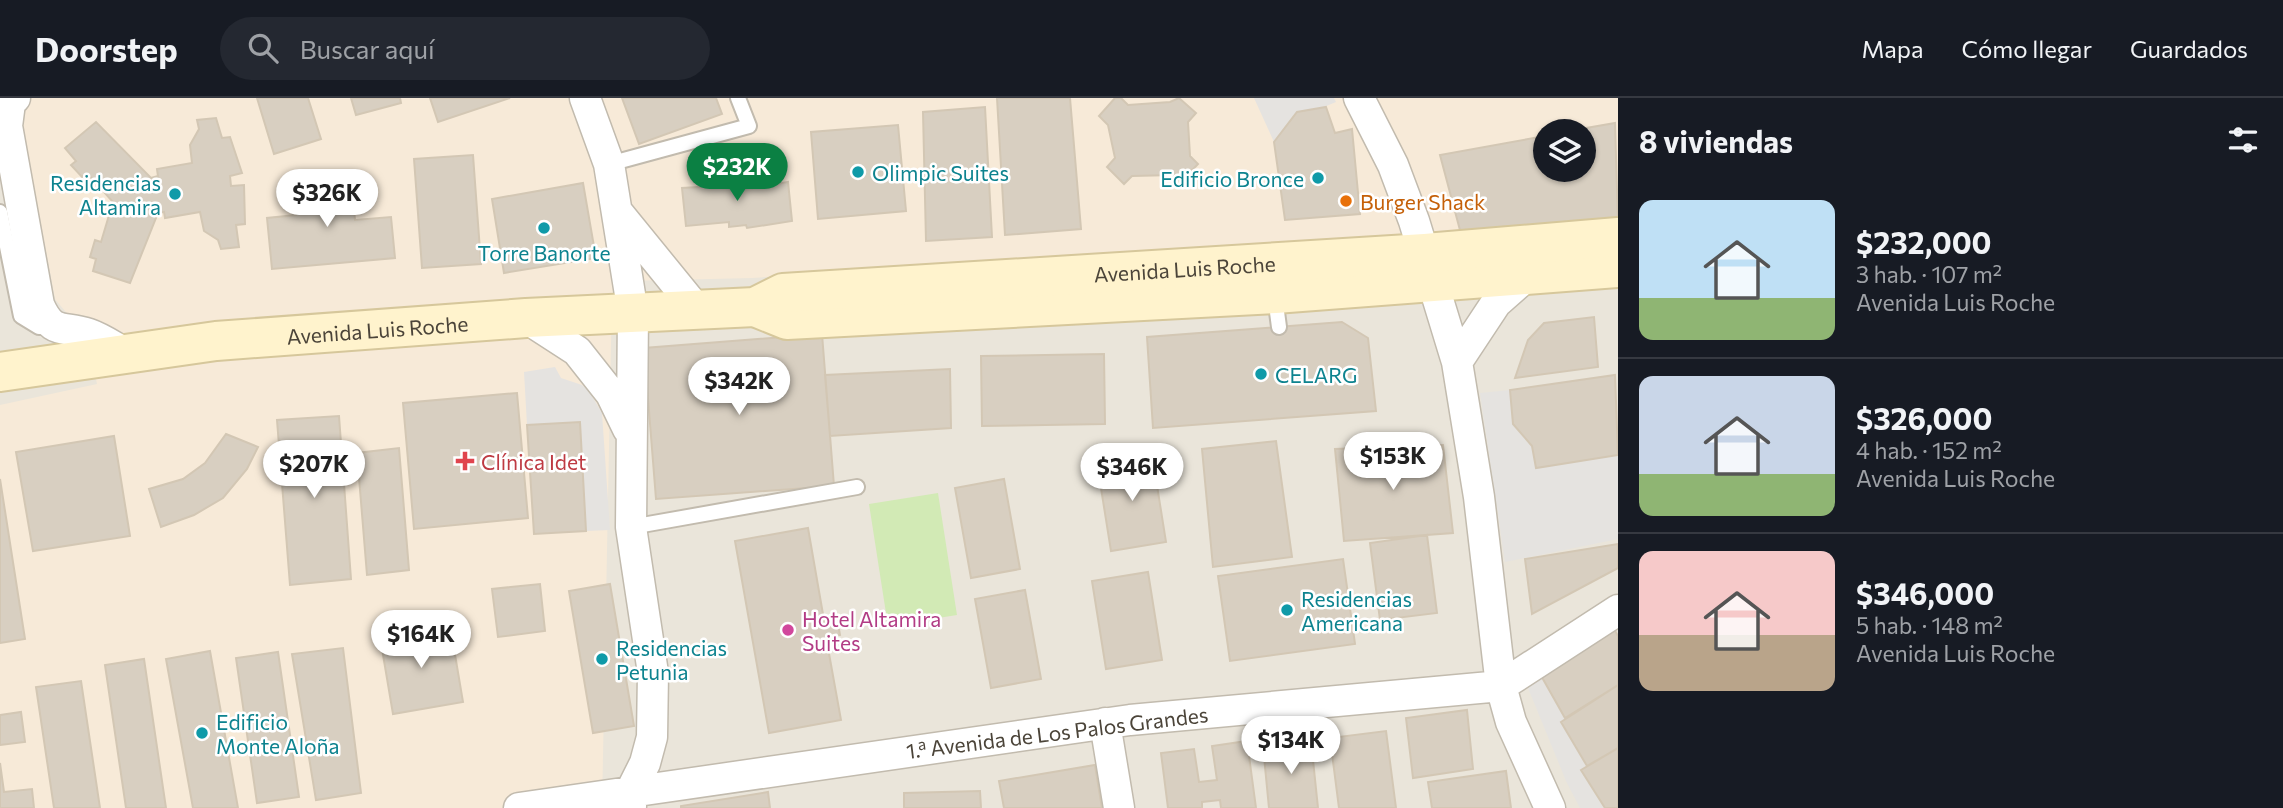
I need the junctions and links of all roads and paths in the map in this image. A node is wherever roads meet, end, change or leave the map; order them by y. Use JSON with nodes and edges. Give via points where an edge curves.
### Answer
{"nodes":[{"id":1,"x":15,"y":98,"type":"edge"},
{"id":2,"x":585,"y":98,"type":"edge"},
{"id":3,"x":738,"y":98,"type":"edge"},
{"id":4,"x":1359,"y":98,"type":"edge"},
{"id":5,"x":609,"y":164,"type":"junction"},
{"id":6,"x":0,"y":212,"type":"edge"},
{"id":7,"x":619,"y":214,"type":"junction"},
{"id":8,"x":1618,"y":237,"type":"edge"},
{"id":9,"x":1429,"y":268,"type":"junction"},
{"id":10,"x":1618,"y":268,"type":"edge"},
{"id":11,"x":1530,"y":274,"type":"junction"},
{"id":12,"x":755,"y":307,"type":"junction"},
{"id":13,"x":698,"y":311,"type":"junction"},
{"id":14,"x":633,"y":313,"type":"junction"},
{"id":15,"x":526,"y":318,"type":"junction"},
{"id":16,"x":53,"y":326,"type":"junction"},
{"id":17,"x":125,"y":353,"type":"junction"},
{"id":18,"x":1457,"y":362,"type":"junction"},
{"id":19,"x":0,"y":372,"type":"edge"},
{"id":20,"x":631,"y":436,"type":"junction"},
{"id":21,"x":857,"y":487,"type":"dead end"},
{"id":22,"x":631,"y":527,"type":"junction"},
{"id":23,"x":1618,"y":610,"type":"edge"},
{"id":24,"x":1501,"y":686,"type":"junction"},
{"id":25,"x":1105,"y":723,"type":"junction"},
{"id":26,"x":631,"y":799,"type":"edge"},
{"id":27,"x":519,"y":808,"type":"edge"},
{"id":28,"x":1119,"y":808,"type":"edge"},
{"id":29,"x":1550,"y":808,"type":"edge"}],
"edges":[{"from":1,"to":16,"type":"street","via":[[7,126],[39,305]]},
{"from":2,"to":5,"type":"street"},
{"from":3,"to":5,"type":"lane","via":[[749,126]]},
{"from":4,"to":9,"type":"street","via":[[1392,165]]},
{"from":5,"to":7,"type":"street"},
{"from":6,"to":16,"type":"lane","via":[[21,316],[39,327]]},
{"from":7,"to":13,"type":"street"},
{"from":7,"to":14,"type":"street"},
{"from":8,"to":9,"type":"main road","name":"Avenida Luis Roche"},
{"from":9,"to":11,"type":"main road","name":"Avenida Luis Roche"},
{"from":9,"to":12,"type":"main road","name":"Avenida Luis Roche","via":[[783,293]]},
{"from":9,"to":12,"type":"main road","name":"Avenida Luis Roche","via":[[1277,310],[787,320]]},
{"from":9,"to":18,"type":"street"},
{"from":10,"to":11,"type":"main road","name":"Avenida Luis Roche"},
{"from":11,"to":18,"type":"street","via":[[1496,303]]},
{"from":12,"to":13,"type":"main road","name":"Avenida Luis Roche"},
{"from":13,"to":14,"type":"main road","name":"Avenida Luis Roche"},
{"from":14,"to":15,"type":"main road","name":"Avenida Luis Roche"},
{"from":14,"to":20,"type":"street"},
{"from":15,"to":17,"type":"main road","name":"Avenida Luis Roche","via":[[216,341]]},
{"from":15,"to":20,"type":"street","via":[[577,351],[594,369]]},
{"from":16,"to":17,"type":"street","via":[[90,334]]},
{"from":17,"to":19,"type":"main road","name":"Avenida Luis Roche"},
{"from":18,"to":24,"type":"street","via":[[1479,497]]},
{"from":20,"to":22,"type":"street"},
{"from":21,"to":22,"type":"lane"},
{"from":22,"to":26,"type":"street","via":[[653,673],[652,737]]},
{"from":23,"to":24,"type":"street","name":"1.ª Avenida de Los Palos Grandes"},
{"from":24,"to":25,"type":"street","name":"1.ª Avenida de Los Palos Grandes"},
{"from":24,"to":29,"type":"street","via":[[1511,722]]},
{"from":25,"to":26,"type":"street","name":"1.ª Avenida de Los Palos Grandes"},
{"from":25,"to":28,"type":"street"},
{"from":26,"to":27,"type":"street","name":"1.ª Avenida de Los Palos Grandes"}]}
